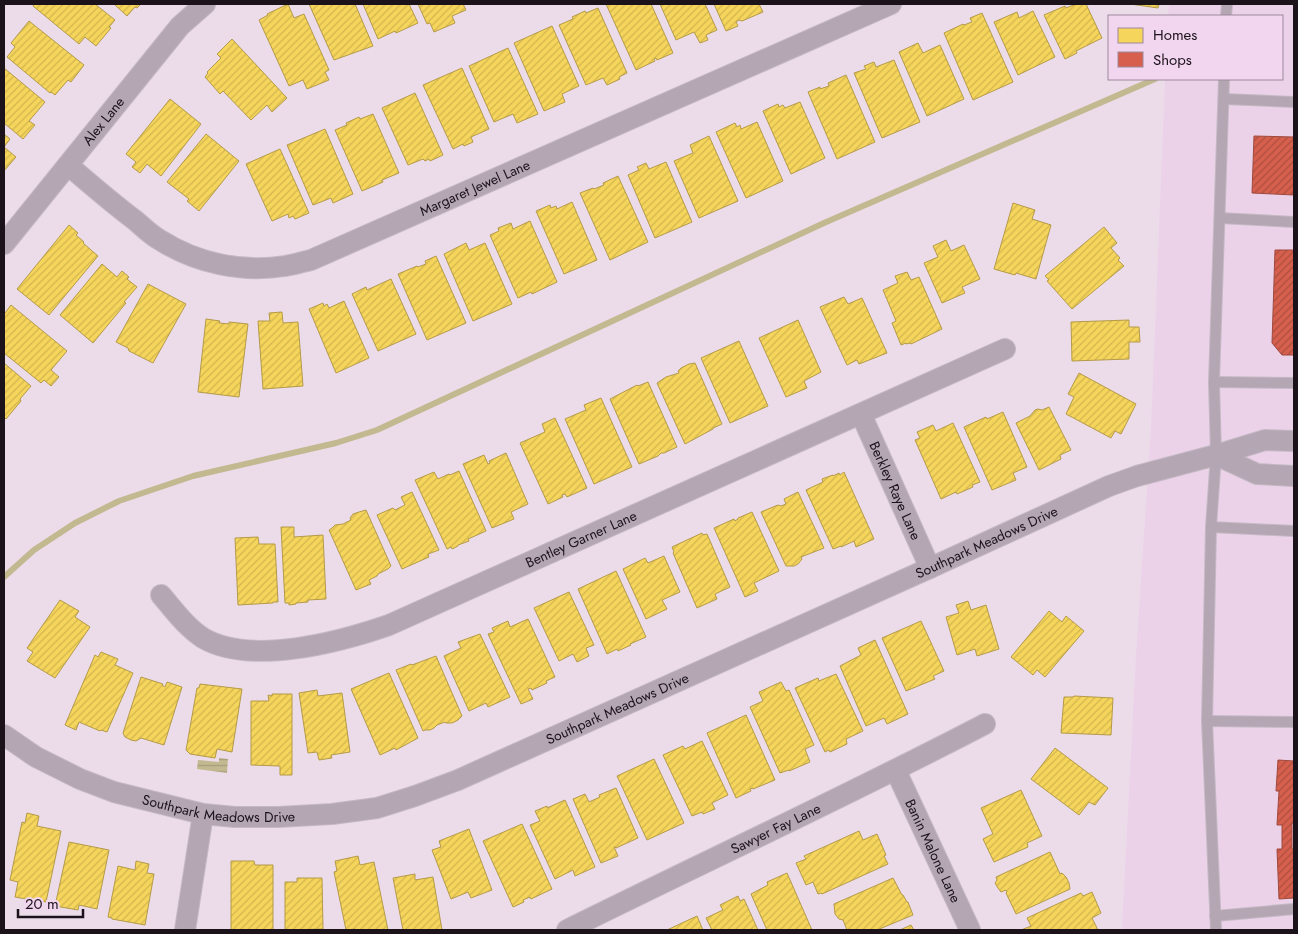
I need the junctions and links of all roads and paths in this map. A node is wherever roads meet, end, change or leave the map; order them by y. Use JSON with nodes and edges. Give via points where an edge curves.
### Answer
{"nodes":[{"id":1,"x":205,"y":4,"type":"edge"},
{"id":2,"x":891,"y":4,"type":"edge"},
{"id":3,"x":1224,"y":80,"type":"edge"},
{"id":4,"x":1224,"y":99,"type":"junction"},
{"id":5,"x":1294,"y":102,"type":"edge"},
{"id":6,"x":68,"y":165,"type":"junction"},
{"id":7,"x":1220,"y":218,"type":"junction"},
{"id":8,"x":1294,"y":222,"type":"edge"},
{"id":9,"x":4,"y":244,"type":"edge"},
{"id":10,"x":1005,"y":349,"type":"dead end"},
{"id":11,"x":1214,"y":382,"type":"junction"},
{"id":12,"x":1294,"y":384,"type":"edge"},
{"id":13,"x":861,"y":414,"type":"junction"},
{"id":14,"x":1294,"y":441,"type":"edge"},
{"id":15,"x":1216,"y":455,"type":"junction"},
{"id":16,"x":1294,"y":476,"type":"edge"},
{"id":17,"x":1211,"y":527,"type":"junction"},
{"id":18,"x":1294,"y":531,"type":"edge"},
{"id":19,"x":930,"y":568,"type":"junction"},
{"id":20,"x":161,"y":594,"type":"dead end"},
{"id":21,"x":1207,"y":721,"type":"junction"},
{"id":22,"x":1294,"y":722,"type":"edge"},
{"id":23,"x":985,"y":724,"type":"dead end"},
{"id":24,"x":4,"y":735,"type":"edge"},
{"id":25,"x":896,"y":771,"type":"junction"},
{"id":26,"x":202,"y":814,"type":"junction"},
{"id":27,"x":1294,"y":909,"type":"edge"},
{"id":28,"x":1215,"y":916,"type":"junction"},
{"id":29,"x":185,"y":930,"type":"edge"},
{"id":30,"x":567,"y":930,"type":"edge"},
{"id":31,"x":970,"y":930,"type":"edge"},
{"id":32,"x":1216,"y":930,"type":"edge"}],
"edges":[{"from":1,"to":6,"type":"street","name":"Alex Lane","via":[[180,26]]},
{"from":2,"to":6,"type":"street","name":"Margaret Jewel Lane","via":[[311,260],[285,266],[234,267],[185,253],[160,240]]},
{"from":3,"to":4,"type":"lane"},
{"from":4,"to":5,"type":"lane"},
{"from":4,"to":7,"type":"lane"},
{"from":6,"to":9,"type":"street","name":"Alex Lane"},
{"from":7,"to":8,"type":"lane"},
{"from":7,"to":11,"type":"lane"},
{"from":10,"to":13,"type":"street","name":"Bentley Garner Lane"},
{"from":11,"to":12,"type":"lane"},
{"from":11,"to":15,"type":"lane"},
{"from":13,"to":19,"type":"street","name":"Berkley Raye Lane"},
{"from":13,"to":20,"type":"street","name":"Bentley Garner Lane","via":[[360,636],[286,650],[251,651],[225,647],[203,638],[182,621]]},
{"from":14,"to":15,"type":"street","name":"Southpark Meadows Drive","via":[[1265,440]]},
{"from":15,"to":16,"type":"street","via":[[1257,474]]},
{"from":15,"to":17,"type":"lane"},
{"from":15,"to":19,"type":"street","name":"Southpark Meadows Drive","via":[[1109,486]]},
{"from":17,"to":18,"type":"lane"},
{"from":17,"to":21,"type":"lane"},
{"from":19,"to":26,"type":"street","name":"Southpark Meadows Drive","via":[[458,780],[415,796],[377,808],[332,814],[235,817]]},
{"from":21,"to":22,"type":"lane"},
{"from":21,"to":28,"type":"lane"},
{"from":23,"to":25,"type":"street","name":"Sawyer Fay Lane"},
{"from":24,"to":26,"type":"street","name":"Southpark Meadows Drive","via":[[36,757],[80,779],[114,792]]},
{"from":25,"to":30,"type":"street","name":"Sawyer Fay Lane"},
{"from":25,"to":31,"type":"street","name":"Banin Malone Lane"},
{"from":26,"to":29,"type":"street"},
{"from":27,"to":28,"type":"lane"},
{"from":28,"to":32,"type":"lane"}]}
